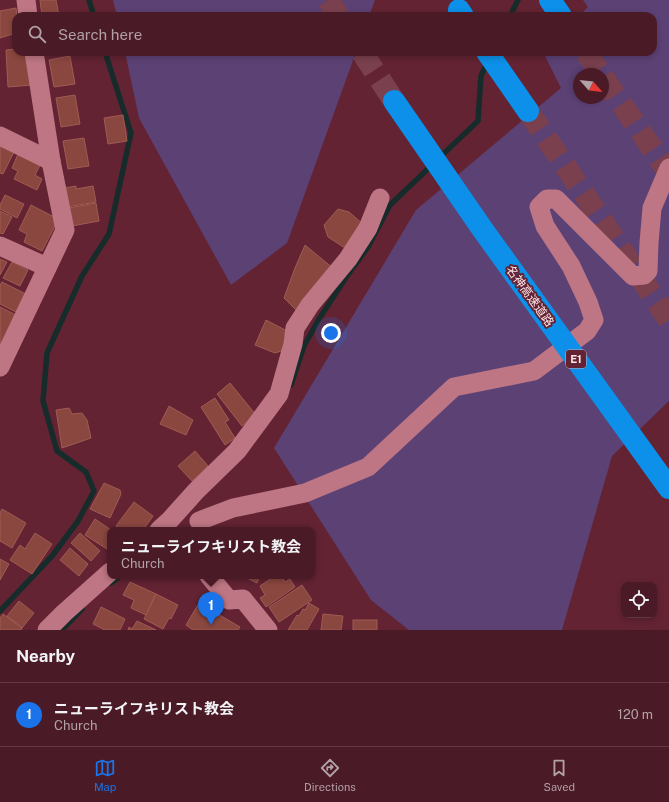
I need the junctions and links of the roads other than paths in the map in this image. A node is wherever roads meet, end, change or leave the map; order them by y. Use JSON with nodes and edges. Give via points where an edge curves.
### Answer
{"nodes":[{"id":1,"x":26,"y":0,"type":"edge"},
{"id":2,"x":550,"y":0,"type":"edge"},
{"id":3,"x":28,"y":12,"type":"edge"},
{"id":4,"x":558,"y":12,"type":"edge"},
{"id":5,"x":35,"y":56,"type":"edge"},
{"id":6,"x":490,"y":56,"type":"edge"},
{"id":7,"x":523,"y":105,"type":"tunnel mouth"},
{"id":8,"x":400,"y":109,"type":"tunnel mouth"},
{"id":9,"x":0,"y":136,"type":"edge"},
{"id":10,"x":51,"y":161,"type":"junction"},
{"id":11,"x":669,"y":168,"type":"edge"},
{"id":12,"x":380,"y":198,"type":"dead end"},
{"id":13,"x":0,"y":246,"type":"edge"},
{"id":14,"x":47,"y":267,"type":"junction"},
{"id":15,"x":1,"y":362,"type":"edge"},
{"id":16,"x":669,"y":488,"type":"edge"},
{"id":17,"x":182,"y":524,"type":"edge"},
{"id":18,"x":107,"y":575,"type":"edge"},
{"id":19,"x":211,"y":579,"type":"edge"},
{"id":20,"x":47,"y":630,"type":"edge"},
{"id":21,"x":268,"y":630,"type":"edge"}],
"edges":[{"from":1,"to":3,"type":"street"},
{"from":2,"to":4,"type":"highway"},
{"from":5,"to":10,"type":"street"},
{"from":6,"to":7,"type":"highway"},
{"from":8,"to":16,"type":"highway","name":"名神高速道路","number":"E1","via":[[483,230]]},
{"from":9,"to":10,"type":"street"},
{"from":10,"to":14,"type":"street","via":[[65,230]]},
{"from":11,"to":17,"type":"street","via":[[652,208],[648,270],[644,275],[633,276],[556,199],[547,199],[539,207],[545,226],[571,266],[594,320],[587,331],[534,371],[454,387],[368,467],[305,493],[233,508]]},
{"from":12,"to":17,"type":"street","via":[[368,228],[348,259],[310,305],[295,328],[279,394],[237,451],[196,491]]},
{"from":13,"to":14,"type":"street"},
{"from":14,"to":15,"type":"street"},
{"from":18,"to":20,"type":"street"},
{"from":19,"to":21,"type":"street","via":[[229,600],[243,599]]}]}
